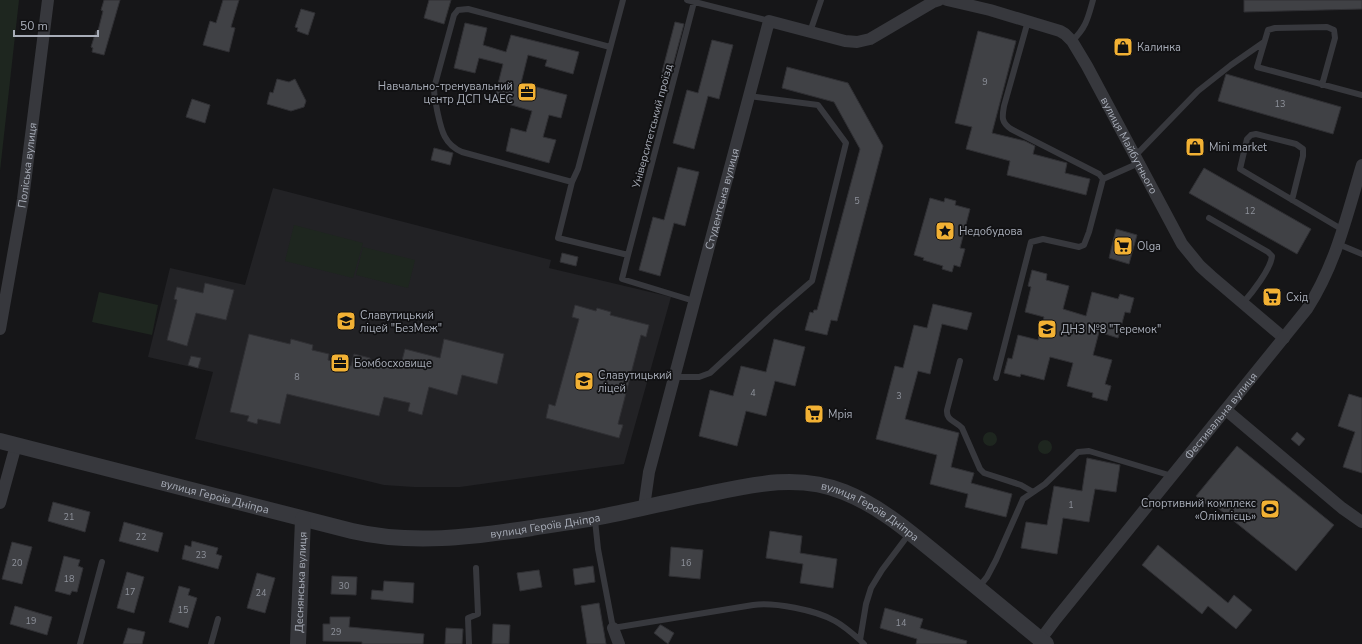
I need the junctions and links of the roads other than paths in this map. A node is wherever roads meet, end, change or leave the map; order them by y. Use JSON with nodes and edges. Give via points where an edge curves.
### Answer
{"nodes":[{"id":1,"x":48,"y":0,"type":"edge"},
{"id":2,"x":623,"y":0,"type":"edge"},
{"id":3,"x":687,"y":0,"type":"edge"},
{"id":4,"x":821,"y":0,"type":"edge"},
{"id":5,"x":947,"y":0,"type":"edge"},
{"id":6,"x":1093,"y":0,"type":"edge"},
{"id":7,"x":935,"y":1,"type":"edge"},
{"id":8,"x":694,"y":2,"type":"junction"},
{"id":9,"x":1028,"y":21,"type":"junction"},
{"id":10,"x":769,"y":22,"type":"junction"},
{"id":11,"x":810,"y":32,"type":"junction"},
{"id":12,"x":1072,"y":41,"type":"junction"},
{"id":13,"x":1264,"y":42,"type":"junction"},
{"id":14,"x":610,"y":47,"type":"junction"},
{"id":15,"x":1322,"y":85,"type":"junction"},
{"id":16,"x":1362,"y":95,"type":"edge"},
{"id":17,"x":749,"y":96,"type":"junction"},
{"id":18,"x":1137,"y":159,"type":"junction"},
{"id":19,"x":1362,"y":165,"type":"edge"},
{"id":20,"x":1104,"y":179,"type":"junction"},
{"id":21,"x":572,"y":182,"type":"junction"},
{"id":22,"x":1292,"y":200,"type":"junction"},
{"id":23,"x":1209,"y":218,"type":"dead end"},
{"id":24,"x":1343,"y":230,"type":"junction"},
{"id":25,"x":1338,"y":244,"type":"junction"},
{"id":26,"x":1362,"y":254,"type":"edge"},
{"id":27,"x":628,"y":255,"type":"junction"},
{"id":28,"x":694,"y":301,"type":"junction"},
{"id":29,"x":1243,"y":303,"type":"junction"},
{"id":30,"x":0,"y":329,"type":"edge"},
{"id":31,"x":1284,"y":338,"type":"junction"},
{"id":32,"x":960,"y":361,"type":"dead end"},
{"id":33,"x":674,"y":377,"type":"junction"},
{"id":34,"x":996,"y":378,"type":"dead end"},
{"id":35,"x":1226,"y":410,"type":"junction"},
{"id":36,"x":0,"y":441,"type":"edge"},
{"id":37,"x":16,"y":445,"type":"junction"},
{"id":38,"x":1172,"y":476,"type":"junction"},
{"id":39,"x":1033,"y":492,"type":"junction"},
{"id":40,"x":0,"y":503,"type":"edge"},
{"id":41,"x":644,"y":507,"type":"junction"},
{"id":42,"x":594,"y":518,"type":"junction"},
{"id":43,"x":303,"y":519,"type":"junction"},
{"id":44,"x":1362,"y":522,"type":"edge"},
{"id":45,"x":910,"y":532,"type":"junction"},
{"id":46,"x":102,"y":562,"type":"dead end"},
{"id":47,"x":476,"y":568,"type":"dead end"},
{"id":48,"x":978,"y":588,"type":"junction"},
{"id":49,"x":218,"y":619,"type":"dead end"},
{"id":50,"x":613,"y":628,"type":"junction"},
{"id":51,"x":862,"y":642,"type":"edge"},
{"id":52,"x":1042,"y":642,"type":"edge"},
{"id":53,"x":80,"y":644,"type":"edge"},
{"id":54,"x":211,"y":644,"type":"edge"},
{"id":55,"x":298,"y":644,"type":"edge"},
{"id":56,"x":469,"y":644,"type":"edge"},
{"id":57,"x":619,"y":644,"type":"edge"}],
"edges":[{"from":1,"to":30,"type":"street","name":"Поліська вулиця","via":[[24,199]]},
{"from":2,"to":14,"type":"lane"},
{"from":3,"to":8,"type":"lane"},
{"from":4,"to":11,"type":"lane"},
{"from":5,"to":9,"type":"street","name":"вулиця Майбутнього"},
{"from":6,"to":12,"type":"lane","via":[[1085,27]]},
{"from":7,"to":11,"type":"street","via":[[879,34],[862,41],[852,42]]},
{"from":8,"to":10,"type":"lane"},
{"from":8,"to":27,"type":"lane","name":"Університетський проїзд"},
{"from":9,"to":12,"type":"street","name":"вулиця Майбутнього","via":[[1060,31]]},
{"from":9,"to":20,"type":"lane","via":[[1004,106],[1004,123]]},
{"from":10,"to":11,"type":"street"},
{"from":10,"to":17,"type":"street","name":"Студентська вулиця"},
{"from":12,"to":18,"type":"street","name":"вулиця Майбутнього"},
{"from":13,"to":15,"type":"lane","via":[[1257,67]]},
{"from":13,"to":15,"type":"lane","via":[[1268,30],[1272,28],[1327,27],[1334,30],[1335,38]]},
{"from":13,"to":18,"type":"lane","via":[[1198,91]]},
{"from":14,"to":21,"type":"lane"},
{"from":14,"to":21,"type":"lane","via":[[464,9],[456,12],[452,22],[434,88],[441,131],[447,141],[462,152]]},
{"from":15,"to":16,"type":"lane"},
{"from":17,"to":28,"type":"street","name":"Студентська вулиця"},
{"from":17,"to":33,"type":"lane","via":[[818,105],[846,143],[812,281],[710,373],[699,377]]},
{"from":18,"to":20,"type":"lane"},
{"from":18,"to":29,"type":"street","name":"вулиця Майбутнього","via":[[1182,244],[1200,266]]},
{"from":19,"to":24,"type":"street","name":"Фестивальна вулиця"},
{"from":20,"to":34,"type":"lane","via":[[1084,245],[1078,247],[1043,239],[1031,242]]},
{"from":21,"to":27,"type":"lane","via":[[558,238]]},
{"from":22,"to":22,"type":"lane","via":[[1303,148],[1296,144],[1251,135],[1240,169]]},
{"from":22,"to":24,"type":"lane"},
{"from":23,"to":29,"type":"lane","via":[[1272,256],[1257,286]]},
{"from":24,"to":25,"type":"street","name":"Фестивальна вулиця"},
{"from":25,"to":26,"type":"lane"},
{"from":25,"to":31,"type":"street","name":"Фестивальна вулиця","via":[[1329,270],[1314,299]]},
{"from":27,"to":28,"type":"lane","name":"Університетський проїзд","via":[[622,279]]},
{"from":28,"to":33,"type":"street","name":"Студентська вулиця"},
{"from":29,"to":31,"type":"street","name":"вулиця Майбутнього"},
{"from":31,"to":35,"type":"street","name":"Фестивальна вулиця"},
{"from":32,"to":39,"type":"lane","via":[[947,410],[949,419],[962,428],[984,473],[1021,485]]},
{"from":33,"to":41,"type":"street","name":"Студентська вулиця","via":[[649,472]]},
{"from":35,"to":38,"type":"street","name":"Фестивальна вулиця"},
{"from":35,"to":44,"type":"street"},
{"from":36,"to":37,"type":"street","name":"вулиця Героїв Дніпра"},
{"from":37,"to":40,"type":"street"},
{"from":37,"to":43,"type":"street","name":"вулиця Героїв Дніпра"},
{"from":38,"to":39,"type":"lane","via":[[1104,455],[1081,451]]},
{"from":38,"to":52,"type":"street","name":"Фестивальна вулиця"},
{"from":39,"to":48,"type":"lane","via":[[1023,499],[996,560]]},
{"from":41,"to":42,"type":"street","name":"вулиця Героїв Дніпра"},
{"from":41,"to":45,"type":"street","name":"вулиця Героїв Дніпра","via":[[772,482],[809,483],[838,489],[853,496]]},
{"from":42,"to":43,"type":"street","name":"вулиця Героїв Дніпра","via":[[480,536],[422,539],[376,536]]},
{"from":42,"to":50,"type":"lane"},
{"from":43,"to":55,"type":"street","name":"Деснянська вулиця"},
{"from":45,"to":48,"type":"street","name":"вулиця Героїв Дніпра"},
{"from":45,"to":51,"type":"lane","via":[[871,588],[866,604]]},
{"from":46,"to":53,"type":"lane"},
{"from":47,"to":56,"type":"lane","via":[[478,614],[468,618]]},
{"from":48,"to":52,"type":"street","name":"вулиця Героїв Дніпра"},
{"from":49,"to":54,"type":"lane"},
{"from":50,"to":51,"type":"lane","via":[[769,604],[787,606],[826,617],[843,626]]},
{"from":50,"to":57,"type":"street"}]}
